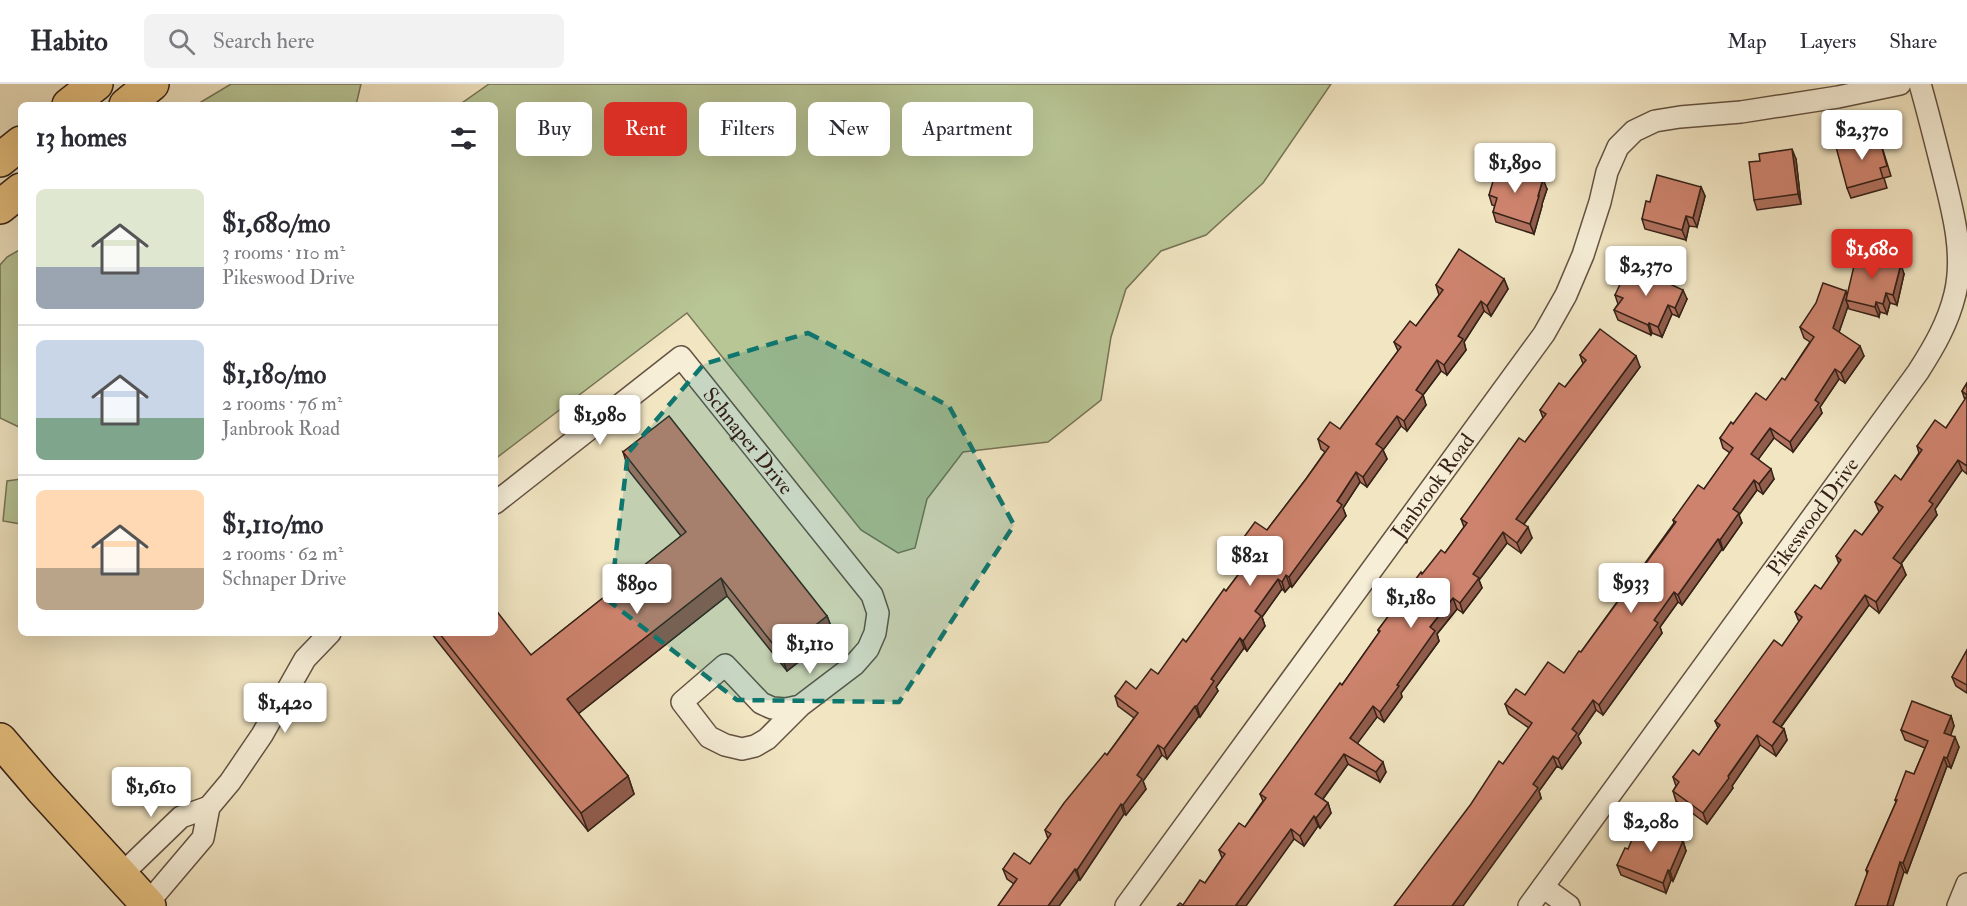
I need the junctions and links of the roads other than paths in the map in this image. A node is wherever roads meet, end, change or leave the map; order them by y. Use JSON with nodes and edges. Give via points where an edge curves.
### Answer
{"nodes":[{"id":1,"x":96,"y":84,"type":"edge"},
{"id":2,"x":152,"y":84,"type":"edge"},
{"id":3,"x":1900,"y":84,"type":"edge"},
{"id":4,"x":1920,"y":84,"type":"edge"},
{"id":5,"x":73,"y":102,"type":"edge"},
{"id":6,"x":130,"y":102,"type":"edge"},
{"id":7,"x":18,"y":145,"type":"edge"},
{"id":8,"x":0,"y":160,"type":"edge"},
{"id":9,"x":18,"y":192,"type":"edge"},
{"id":10,"x":0,"y":207,"type":"edge"},
{"id":11,"x":498,"y":501,"type":"edge"},
{"id":12,"x":327,"y":636,"type":"edge"},
{"id":13,"x":800,"y":706,"type":"junction"},
{"id":14,"x":0,"y":740,"type":"edge"},
{"id":15,"x":209,"y":807,"type":"junction"},
{"id":16,"x":121,"y":874,"type":"junction"},
{"id":17,"x":1967,"y":884,"type":"edge"},
{"id":18,"x":1543,"y":887,"type":"junction"},
{"id":19,"x":148,"y":905,"type":"edge"},
{"id":20,"x":1126,"y":906,"type":"edge"},
{"id":21,"x":1529,"y":906,"type":"edge"},
{"id":22,"x":1569,"y":906,"type":"edge"},
{"id":23,"x":1958,"y":906,"type":"edge"}],
"edges":[{"from":1,"to":5,"type":"main road"},
{"from":2,"to":6,"type":"main road"},
{"from":3,"to":20,"type":"street","name":"Janbrook Road","via":[[1741,112],[1655,121],[1634,130],[1618,147],[1583,255],[1544,334]]},
{"from":4,"to":18,"type":"street","name":"Pikeswood Drive","via":[[1952,208],[1959,262],[1948,319],[1918,372]]},
{"from":7,"to":8,"type":"main road"},
{"from":9,"to":10,"type":"main road"},
{"from":11,"to":13,"type":"street","name":"Schnaper Drive","via":[[681,357],[872,595],[878,613],[868,649],[854,665]]},
{"from":12,"to":15,"type":"street","via":[[305,659],[248,757]]},
{"from":13,"to":13,"type":"street","name":"Schnaper Drive","via":[[772,708],[761,703],[725,665],[682,702],[709,737],[742,749],[767,740]]},
{"from":14,"to":16,"type":"main road"},
{"from":15,"to":16,"type":"street","via":[[181,817]]},
{"from":15,"to":19,"type":"street","via":[[203,838]]},
{"from":16,"to":19,"type":"main road"},
{"from":17,"to":23,"type":"street"},
{"from":18,"to":21,"type":"street","name":"Pikeswood Drive"},
{"from":18,"to":22,"type":"street"}]}
